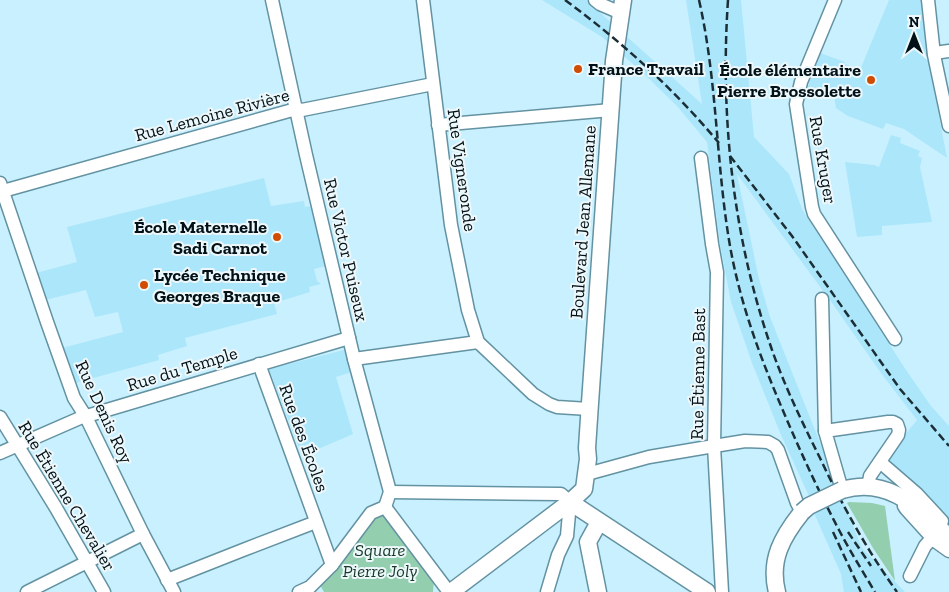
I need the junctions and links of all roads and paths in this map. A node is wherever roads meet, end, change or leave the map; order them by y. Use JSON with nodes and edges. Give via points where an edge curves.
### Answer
{"nodes":[{"id":1,"x":272,"y":0,"type":"edge"},
{"id":2,"x":423,"y":0,"type":"edge"},
{"id":3,"x":595,"y":0,"type":"edge"},
{"id":4,"x":835,"y":0,"type":"edge"},
{"id":5,"x":928,"y":0,"type":"edge"},
{"id":6,"x":622,"y":6,"type":"edge"},
{"id":7,"x":949,"y":51,"type":"edge"},
{"id":8,"x":934,"y":53,"type":"junction"},
{"id":9,"x":433,"y":84,"type":"junction"},
{"id":10,"x":296,"y":108,"type":"junction"},
{"id":11,"x":611,"y":110,"type":"junction"},
{"id":12,"x":438,"y":125,"type":"junction"},
{"id":13,"x":949,"y":126,"type":"edge"},
{"id":14,"x":701,"y":158,"type":"dead end"},
{"id":15,"x":2,"y":187,"type":"edge"},
{"id":16,"x":12,"y":220,"type":"junction"},
{"id":17,"x":0,"y":225,"type":"edge"},
{"id":18,"x":822,"y":299,"type":"dead end"},
{"id":19,"x":349,"y":338,"type":"junction"},
{"id":20,"x":895,"y":339,"type":"dead end"},
{"id":21,"x":478,"y":342,"type":"junction"},
{"id":22,"x":354,"y":359,"type":"junction"},
{"id":23,"x":259,"y":364,"type":"junction"},
{"id":24,"x":589,"y":409,"type":"junction"},
{"id":25,"x":0,"y":417,"type":"edge"},
{"id":26,"x":86,"y":417,"type":"junction"},
{"id":27,"x":825,"y":432,"type":"junction"},
{"id":28,"x":18,"y":445,"type":"junction"},
{"id":29,"x":714,"y":446,"type":"junction"},
{"id":30,"x":587,"y":448,"type":"junction"},
{"id":31,"x":0,"y":453,"type":"edge"},
{"id":32,"x":880,"y":462,"type":"junction"},
{"id":33,"x":587,"y":474,"type":"junction"},
{"id":34,"x":868,"y":487,"type":"junction"},
{"id":35,"x":842,"y":490,"type":"junction"},
{"id":36,"x":390,"y":492,"type":"junction"},
{"id":37,"x":891,"y":493,"type":"junction"},
{"id":38,"x":570,"y":502,"type":"junction"},
{"id":39,"x":906,"y":502,"type":"junction"},
{"id":40,"x":386,"y":506,"type":"junction"},
{"id":41,"x":802,"y":512,"type":"junction"},
{"id":42,"x":316,"y":522,"type":"junction"},
{"id":43,"x":599,"y":522,"type":"junction"},
{"id":44,"x":949,"y":528,"type":"edge"},
{"id":45,"x":143,"y":534,"type":"junction"},
{"id":46,"x":949,"y":537,"type":"edge"},
{"id":47,"x":932,"y":538,"type":"junction"},
{"id":48,"x":949,"y":542,"type":"edge"},
{"id":49,"x":949,"y":551,"type":"edge"},
{"id":50,"x":87,"y":561,"type":"junction"},
{"id":51,"x":332,"y":565,"type":"junction"},
{"id":52,"x":910,"y":576,"type":"dead end"},
{"id":53,"x":167,"y":580,"type":"junction"},
{"id":54,"x":27,"y":592,"type":"edge"},
{"id":55,"x":104,"y":592,"type":"edge"},
{"id":56,"x":174,"y":592,"type":"edge"},
{"id":57,"x":299,"y":592,"type":"edge"},
{"id":58,"x":450,"y":592,"type":"edge"},
{"id":59,"x":547,"y":592,"type":"edge"},
{"id":60,"x":598,"y":592,"type":"edge"},
{"id":61,"x":706,"y":592,"type":"edge"},
{"id":62,"x":722,"y":592,"type":"edge"},
{"id":63,"x":777,"y":592,"type":"edge"}],
"edges":[{"from":1,"to":10,"type":"street","name":"Rue Victor Puiseux"},
{"from":2,"to":9,"type":"street","name":"Rue Vigneronde"},
{"from":3,"to":6,"type":"street","via":[[600,4]]},
{"from":4,"to":20,"type":"street","name":"Rue Kruger","via":[[801,82],[796,104],[812,207]]},
{"from":5,"to":8,"type":"street"},
{"from":6,"to":11,"type":"main road","name":"Boulevard Jean Allemane"},
{"from":7,"to":8,"type":"street"},
{"from":8,"to":13,"type":"street"},
{"from":9,"to":10,"type":"street","name":"Rue Lemoine Rivière","via":[[302,110]]},
{"from":9,"to":12,"type":"street","name":"Rue Vigneronde"},
{"from":10,"to":15,"type":"street","name":"Rue Lemoine Rivière"},
{"from":10,"to":19,"type":"street","name":"Rue Victor Puiseux"},
{"from":11,"to":12,"type":"street"},
{"from":11,"to":24,"type":"main road","name":"Boulevard Jean Allemane"},
{"from":12,"to":21,"type":"street","name":"Rue Vigneronde","via":[[451,225],[468,310]]},
{"from":14,"to":29,"type":"street","name":"Rue Étienne Bast","via":[[717,272]]},
{"from":15,"to":16,"type":"street","name":"Rue Denis Roy"},
{"from":16,"to":17,"type":"street"},
{"from":16,"to":26,"type":"street","name":"Rue Denis Roy","via":[[74,398]]},
{"from":18,"to":27,"type":"street"},
{"from":19,"to":22,"type":"street","name":"Rue Victor Puiseux"},
{"from":19,"to":23,"type":"street","name":"Rue du Temple"},
{"from":21,"to":22,"type":"street"},
{"from":21,"to":24,"type":"street","via":[[533,394],[549,404]]},
{"from":22,"to":36,"type":"street","name":"Rue Victor Puiseux"},
{"from":23,"to":26,"type":"street","name":"Rue du Temple"},
{"from":23,"to":42,"type":"street","name":"Rue des Écoles"},
{"from":24,"to":30,"type":"main road","name":"Boulevard Jean Allemane"},
{"from":25,"to":28,"type":"street","name":"Rue Étienne Chevalier"},
{"from":26,"to":28,"type":"street","name":"Rue du Temple"},
{"from":26,"to":45,"type":"street","name":"Rue Denis Roy"},
{"from":27,"to":32,"type":"street","via":[[888,422],[897,424],[898,435]]},
{"from":27,"to":35,"type":"street"},
{"from":28,"to":31,"type":"street","name":"Rue du Temple"},
{"from":28,"to":50,"type":"street","name":"Rue Étienne Chevalier"},
{"from":29,"to":33,"type":"street","via":[[648,457]]},
{"from":29,"to":41,"type":"street","via":[[744,441],[772,443],[778,450]]},
{"from":29,"to":62,"type":"street","name":"Rue Étienne Bast"},
{"from":30,"to":33,"type":"main road","name":"Boulevard Jean Allemane"},
{"from":30,"to":38,"type":"main road","name":"Boulevard Jean Allemane","via":[[574,480]]},
{"from":32,"to":34,"type":"street","via":[[870,476]]},
{"from":32,"to":44,"type":"street"},
{"from":33,"to":38,"type":"main road","name":"Boulevard Jean Allemane","via":[[584,489]]},
{"from":34,"to":35,"type":"main road"},
{"from":34,"to":37,"type":"main road"},
{"from":35,"to":41,"type":"main road","bridge":true},
{"from":36,"to":38,"type":"street","via":[[561,494]]},
{"from":36,"to":40,"type":"street"},
{"from":37,"to":39,"type":"main road"},
{"from":37,"to":46,"type":"main road","via":[[912,503]]},
{"from":38,"to":43,"type":"main road"},
{"from":38,"to":58,"type":"main road"},
{"from":38,"to":59,"type":"street","via":[[567,536]]},
{"from":39,"to":47,"type":"street","via":[[905,508]]},
{"from":39,"to":48,"type":"main road"},
{"from":40,"to":51,"type":"street","via":[[370,513]]},
{"from":40,"to":58,"type":"street"},
{"from":41,"to":63,"type":"main road","via":[[791,525],[778,551],[774,565]]},
{"from":42,"to":51,"type":"street","name":"Rue des Écoles"},
{"from":42,"to":53,"type":"street"},
{"from":43,"to":60,"type":"main road","via":[[588,542]]},
{"from":43,"to":61,"type":"main road"},
{"from":45,"to":50,"type":"street"},
{"from":45,"to":53,"type":"street","name":"Rue Denis Roy"},
{"from":47,"to":49,"type":"street"},
{"from":47,"to":52,"type":"street"},
{"from":50,"to":54,"type":"street"},
{"from":50,"to":55,"type":"street","name":"Rue Étienne Chevalier"},
{"from":51,"to":57,"type":"street","via":[[310,587]]},
{"from":53,"to":56,"type":"street","name":"Rue Denis Roy"}]}
